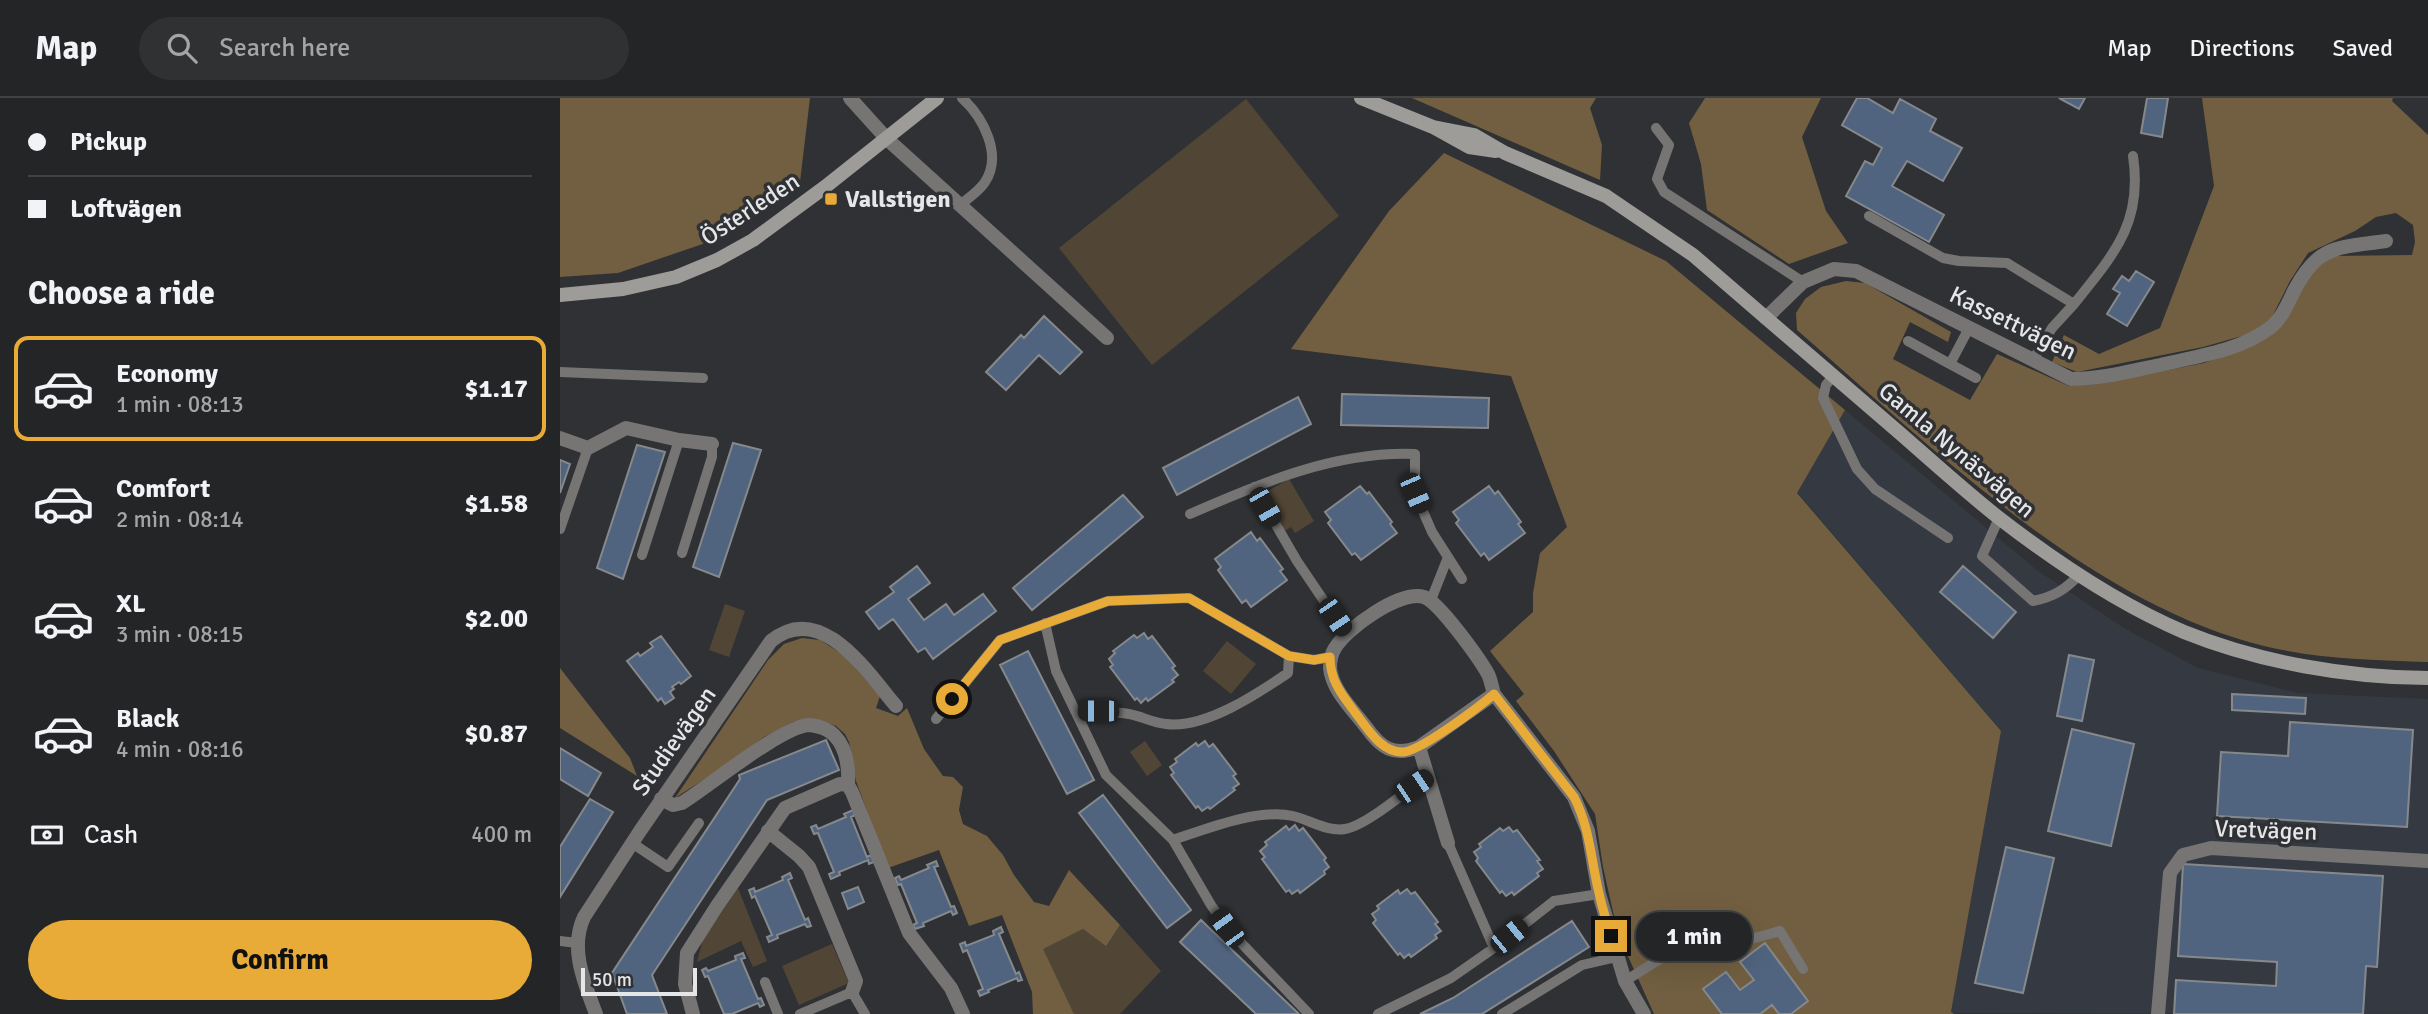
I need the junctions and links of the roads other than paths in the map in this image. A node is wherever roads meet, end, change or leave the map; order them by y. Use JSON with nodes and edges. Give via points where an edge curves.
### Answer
{"nodes":[{"id":1,"x":850,"y":98,"type":"edge"},
{"id":2,"x":937,"y":98,"type":"edge"},
{"id":3,"x":962,"y":98,"type":"edge"},
{"id":4,"x":1361,"y":98,"type":"edge"},
{"id":5,"x":1656,"y":128,"type":"dead end"},
{"id":6,"x":887,"y":139,"type":"junction"},
{"id":7,"x":2133,"y":156,"type":"dead end"},
{"id":8,"x":961,"y":204,"type":"junction"},
{"id":9,"x":1869,"y":216,"type":"dead end"},
{"id":10,"x":2386,"y":241,"type":"dead end"},
{"id":11,"x":1803,"y":282,"type":"junction"},
{"id":12,"x":560,"y":295,"type":"edge"},
{"id":13,"x":2074,"y":304,"type":"junction"},
{"id":14,"x":1766,"y":318,"type":"junction"},
{"id":15,"x":1969,"y":328,"type":"junction"},
{"id":16,"x":1107,"y":338,"type":"dead end"},
{"id":17,"x":1908,"y":341,"type":"dead end"},
{"id":18,"x":2033,"y":360,"type":"junction"},
{"id":19,"x":1950,"y":364,"type":"junction"},
{"id":20,"x":560,"y":372,"type":"edge"},
{"id":21,"x":1833,"y":376,"type":"junction"},
{"id":22,"x":703,"y":378,"type":"dead end"},
{"id":23,"x":1976,"y":378,"type":"dead end"},
{"id":24,"x":560,"y":438,"type":"edge"},
{"id":25,"x":679,"y":440,"type":"junction"},
{"id":26,"x":712,"y":444,"type":"joint"},
{"id":27,"x":588,"y":448,"type":"junction"},
{"id":28,"x":1254,"y":487,"type":"junction"},
{"id":29,"x":1190,"y":514,"type":"dead end"},
{"id":30,"x":1999,"y":518,"type":"junction"},
{"id":31,"x":560,"y":528,"type":"edge"},
{"id":32,"x":1948,"y":538,"type":"dead end"},
{"id":33,"x":682,"y":553,"type":"dead end"},
{"id":34,"x":642,"y":555,"type":"dead end"},
{"id":35,"x":1448,"y":557,"type":"junction"},
{"id":36,"x":2079,"y":575,"type":"junction"},
{"id":37,"x":1462,"y":579,"type":"dead end"},
{"id":38,"x":1431,"y":600,"type":"junction"},
{"id":39,"x":1045,"y":623,"type":"junction"},
{"id":40,"x":1347,"y":635,"type":"junction"},
{"id":41,"x":1289,"y":656,"type":"junction"},
{"id":42,"x":1330,"y":657,"type":"junction"},
{"id":43,"x":2428,"y":678,"type":"edge"},
{"id":44,"x":1494,"y":694,"type":"junction"},
{"id":45,"x":896,"y":706,"type":"dead end"},
{"id":46,"x":1075,"y":711,"type":"junction"},
{"id":47,"x":936,"y":719,"type":"dead end"},
{"id":48,"x":1419,"y":747,"type":"junction"},
{"id":49,"x":1426,"y":777,"type":"junction"},
{"id":50,"x":848,"y":785,"type":"junction"},
{"id":51,"x":661,"y":799,"type":"junction"},
{"id":52,"x":699,"y":823,"type":"dead end"},
{"id":53,"x":768,"y":831,"type":"junction"},
{"id":54,"x":1173,"y":841,"type":"junction"},
{"id":55,"x":632,"y":843,"type":"junction"},
{"id":56,"x":1448,"y":843,"type":"joint"},
{"id":57,"x":2428,"y":861,"type":"edge"},
{"id":58,"x":1599,"y":894,"type":"junction"},
{"id":59,"x":560,"y":941,"type":"edge"},
{"id":60,"x":577,"y":943,"type":"junction"},
{"id":61,"x":1494,"y":948,"type":"junction"},
{"id":62,"x":1617,"y":957,"type":"junction"},
{"id":63,"x":1804,"y":969,"type":"dead end"},
{"id":64,"x":1625,"y":981,"type":"junction"},
{"id":65,"x":765,"y":982,"type":"dead end"},
{"id":66,"x":852,"y":992,"type":"junction"},
{"id":67,"x":817,"y":1011,"type":"edge"},
{"id":68,"x":596,"y":1014,"type":"edge"},
{"id":69,"x":693,"y":1014,"type":"edge"},
{"id":70,"x":778,"y":1014,"type":"edge"},
{"id":71,"x":800,"y":1014,"type":"edge"},
{"id":72,"x":865,"y":1014,"type":"edge"},
{"id":73,"x":962,"y":1014,"type":"edge"},
{"id":74,"x":1309,"y":1014,"type":"edge"},
{"id":75,"x":1378,"y":1014,"type":"edge"},
{"id":76,"x":1502,"y":1014,"type":"edge"},
{"id":77,"x":1644,"y":1014,"type":"edge"},
{"id":78,"x":2158,"y":1014,"type":"edge"}],
"edges":[{"from":1,"to":6,"type":"street"},
{"from":2,"to":6,"type":"street","name":"Österleden"},
{"from":3,"to":8,"type":"lane","via":[[991,143],[993,162],[985,182]]},
{"from":4,"to":14,"type":"street","name":"Gamla Nynäsvägen","via":[[1469,147],[1505,153],[1616,203],[1693,256]]},
{"from":5,"to":11,"type":"lane","via":[[1669,145],[1657,179],[1664,192]]},
{"from":6,"to":8,"type":"street"},
{"from":6,"to":12,"type":"street","name":"Österleden","via":[[753,240],[717,260],[643,285]]},
{"from":7,"to":13,"type":"lane","via":[[2135,203],[2126,232]]},
{"from":8,"to":16,"type":"street"},
{"from":9,"to":13,"type":"lane","via":[[1943,258],[2007,263]]},
{"from":10,"to":18,"type":"street","name":"Kassettvägen","via":[[2335,248],[2319,256],[2303,274],[2274,325],[2249,341],[2096,379],[2071,379]]},
{"from":11,"to":14,"type":"street","name":"Kassettvägen"},
{"from":11,"to":15,"type":"street","name":"Kassettvägen","via":[[1834,269],[1856,271]]},
{"from":13,"to":18,"type":"lane","via":[[2052,328]]},
{"from":14,"to":21,"type":"street","name":"Gamla Nynäsvägen"},
{"from":15,"to":18,"type":"street","name":"Kassettvägen"},
{"from":15,"to":19,"type":"lane"},
{"from":17,"to":19,"type":"lane"},
{"from":19,"to":23,"type":"lane"},
{"from":20,"to":22,"type":"lane"},
{"from":21,"to":30,"type":"street","name":"Gamla Nynäsvägen"},
{"from":21,"to":32,"type":"lane","via":[[1823,398],[1857,469],[1875,489]]},
{"from":24,"to":27,"type":"street"},
{"from":25,"to":26,"type":"street"},
{"from":25,"to":27,"type":"street","via":[[626,428]]},
{"from":25,"to":34,"type":"lane"},
{"from":26,"to":33,"type":"lane"},
{"from":27,"to":31,"type":"lane"},
{"from":28,"to":29,"type":"lane"},
{"from":28,"to":35,"type":"lane","via":[[1339,461],[1415,454],[1415,493]]},
{"from":28,"to":40,"type":"lane"},
{"from":30,"to":36,"type":"street","name":"Gamla Nynäsvägen"},
{"from":30,"to":36,"type":"lane","via":[[1982,555],[2033,601],[2054,597]]},
{"from":35,"to":37,"type":"lane"},
{"from":35,"to":38,"type":"lane"},
{"from":36,"to":43,"type":"street","name":"Gamla Nynäsvägen","via":[[2148,615],[2232,649],[2351,673]]},
{"from":38,"to":40,"type":"street","via":[[1407,596],[1393,601]]},
{"from":38,"to":44,"type":"street","via":[[1469,644],[1489,676]]},
{"from":39,"to":41,"type":"lane","via":[[1108,601],[1189,598]]},
{"from":39,"to":46,"type":"lane","via":[[1056,671]]},
{"from":39,"to":47,"type":"lane","via":[[1000,640]]},
{"from":40,"to":42,"type":"street"},
{"from":41,"to":42,"type":"lane"},
{"from":41,"to":46,"type":"lane","via":[[1288,673],[1254,697],[1191,722],[1167,724],[1130,715]]},
{"from":42,"to":48,"type":"street","via":[[1335,685],[1372,736],[1398,752]]},
{"from":44,"to":48,"type":"street"},
{"from":44,"to":58,"type":"street","via":[[1578,804],[1588,831]]},
{"from":45,"to":51,"type":"street","name":"Studievägen","via":[[848,649],[809,629],[781,633]]},
{"from":46,"to":54,"type":"lane","via":[[1106,775]]},
{"from":48,"to":49,"type":"street"},
{"from":49,"to":54,"type":"lane","via":[[1360,824],[1345,829],[1275,815],[1229,821]]},
{"from":49,"to":56,"type":"street"},
{"from":50,"to":51,"type":"street","via":[[842,742],[829,730],[809,725],[760,748],[682,803],[673,805]]},
{"from":50,"to":53,"type":"street","via":[[785,808]]},
{"from":50,"to":73,"type":"street","via":[[909,933],[951,988]]},
{"from":51,"to":55,"type":"street","name":"Studievägen"},
{"from":52,"to":55,"type":"lane","via":[[668,867]]},
{"from":53,"to":66,"type":"street","via":[[808,867],[856,981]]},
{"from":53,"to":69,"type":"street","via":[[687,953],[685,984]]},
{"from":54,"to":74,"type":"lane","via":[[1227,928]]},
{"from":55,"to":60,"type":"street","name":"Studievägen","via":[[584,917]]},
{"from":56,"to":61,"type":"lane"},
{"from":57,"to":78,"type":"street","name":"Vretvägen","via":[[2211,848],[2183,855],[2170,873]]},
{"from":58,"to":61,"type":"lane","via":[[1554,901]]},
{"from":58,"to":62,"type":"street"},
{"from":59,"to":60,"type":"lane"},
{"from":60,"to":68,"type":"street","name":"Studievägen"},
{"from":61,"to":75,"type":"lane","via":[[1451,978]]},
{"from":62,"to":64,"type":"street"},
{"from":62,"to":76,"type":"lane","via":[[1582,965]]},
{"from":63,"to":64,"type":"lane","via":[[1780,931],[1671,952]]},
{"from":64,"to":77,"type":"street"},
{"from":65,"to":70,"type":"lane"},
{"from":66,"to":67,"type":"lane"},
{"from":66,"to":72,"type":"lane"},
{"from":67,"to":71,"type":"lane"}]}
